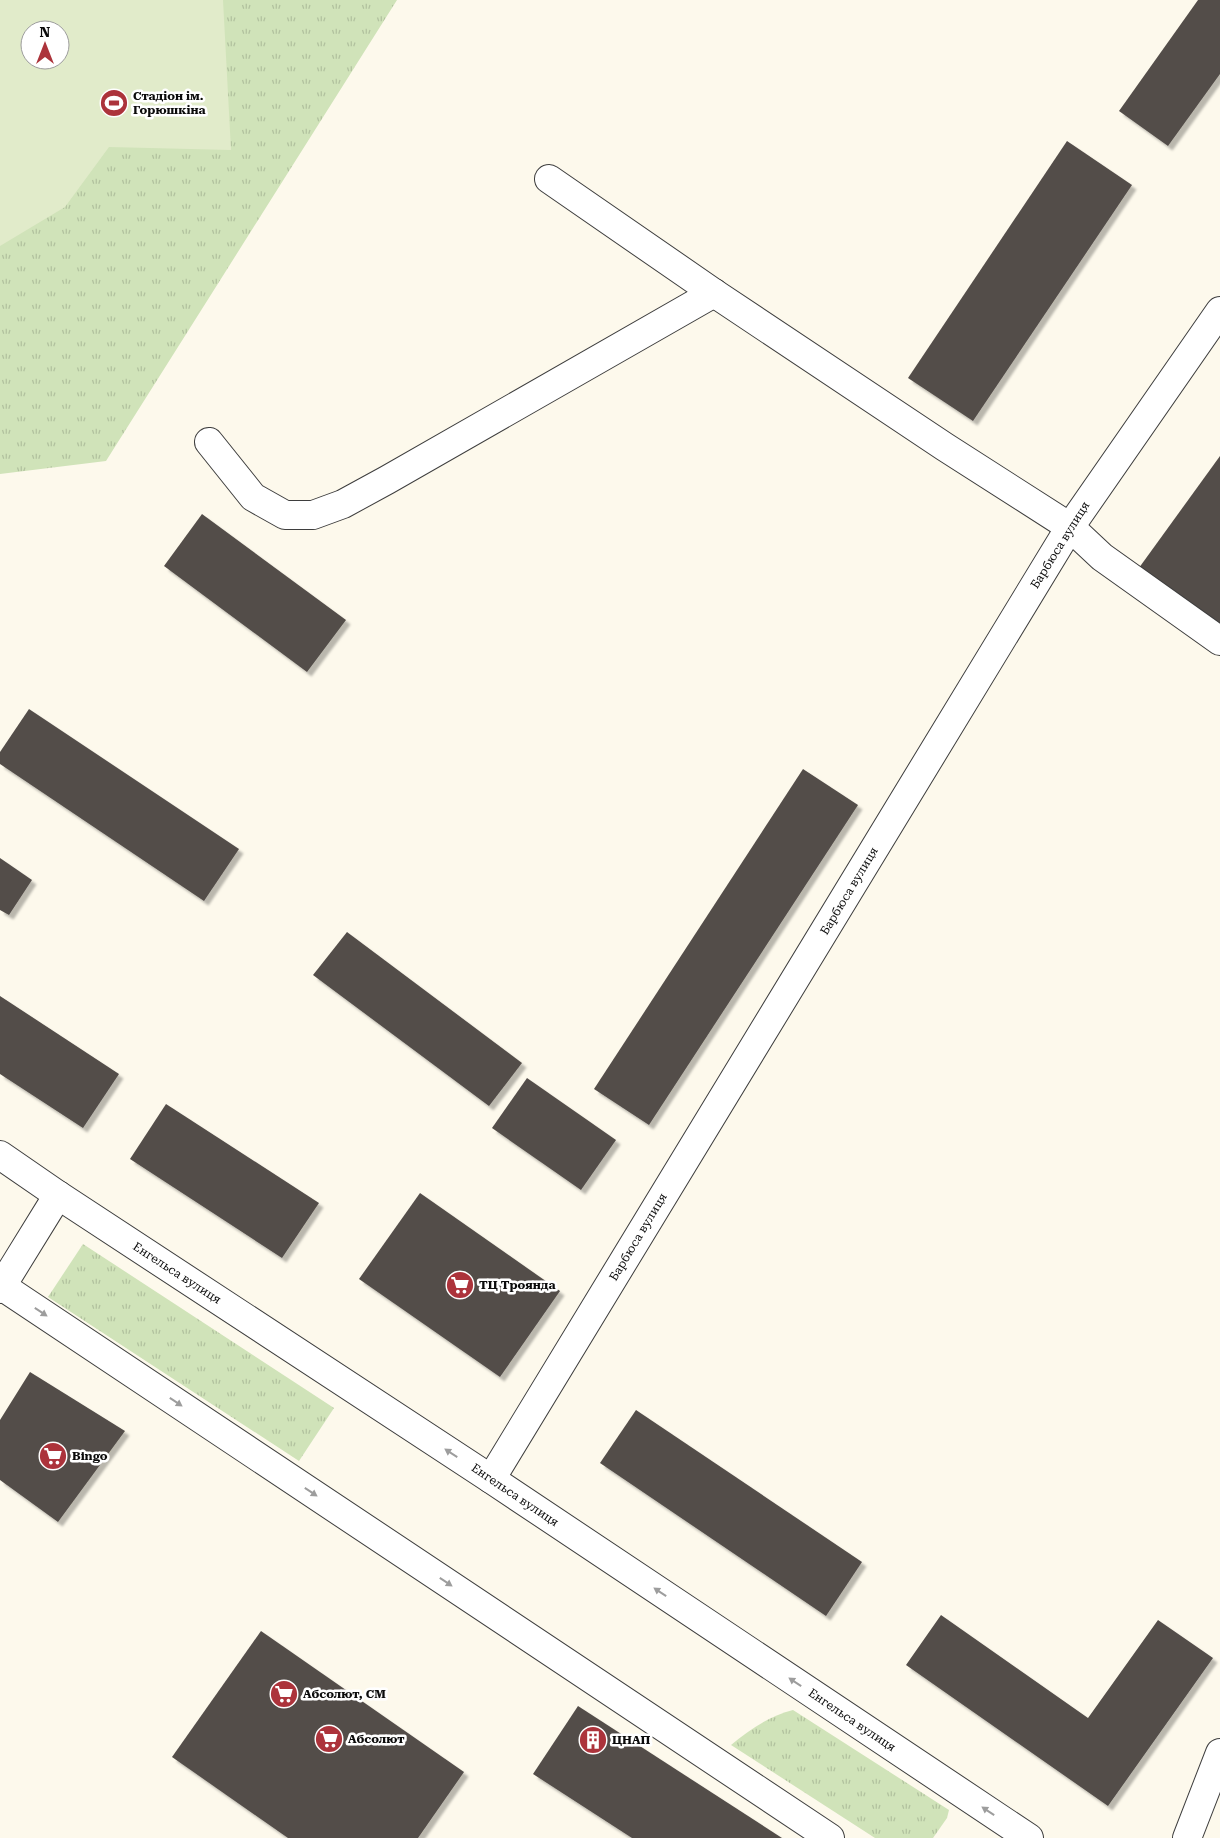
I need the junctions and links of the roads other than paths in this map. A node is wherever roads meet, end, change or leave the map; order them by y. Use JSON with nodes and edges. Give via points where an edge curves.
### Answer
{"nodes":[{"id":1,"x":549,"y":178,"type":"dead end"},
{"id":2,"x":714,"y":292,"type":"junction"},
{"id":3,"x":1220,"y":312,"type":"edge"},
{"id":4,"x":209,"y":442,"type":"dead end"},
{"id":5,"x":1070,"y":527,"type":"junction"},
{"id":6,"x":1220,"y":641,"type":"edge"},
{"id":7,"x":0,"y":1155,"type":"edge"},
{"id":8,"x":58,"y":1195,"type":"junction"},
{"id":9,"x":1,"y":1287,"type":"edge"},
{"id":10,"x":491,"y":1479,"type":"junction"},
{"id":11,"x":1220,"y":1753,"type":"edge"},
{"id":12,"x":830,"y":1838,"type":"edge"},
{"id":13,"x":1029,"y":1838,"type":"edge"},
{"id":14,"x":1187,"y":1838,"type":"edge"}],
"edges":[{"from":1,"to":2,"type":"street"},
{"from":2,"to":4,"type":"street","via":[[387,480],[343,504],[314,515],[285,515],[253,497]]},
{"from":2,"to":5,"type":"street"},
{"from":3,"to":5,"type":"street","name":"Барбюса вулиця"},
{"from":5,"to":6,"type":"street","via":[[1102,557]]},
{"from":5,"to":10,"type":"street","name":"Барбюса вулиця"},
{"from":7,"to":8,"type":"street","name":"Енгельса вулиця"},
{"from":8,"to":9,"type":"street"},
{"from":10,"to":8,"type":"street","name":"Енгельса вулиця","one_way":true},
{"from":9,"to":12,"type":"street","one_way":true},
{"from":13,"to":10,"type":"street","name":"Енгельса вулиця","one_way":true},
{"from":11,"to":14,"type":"street"}]}
